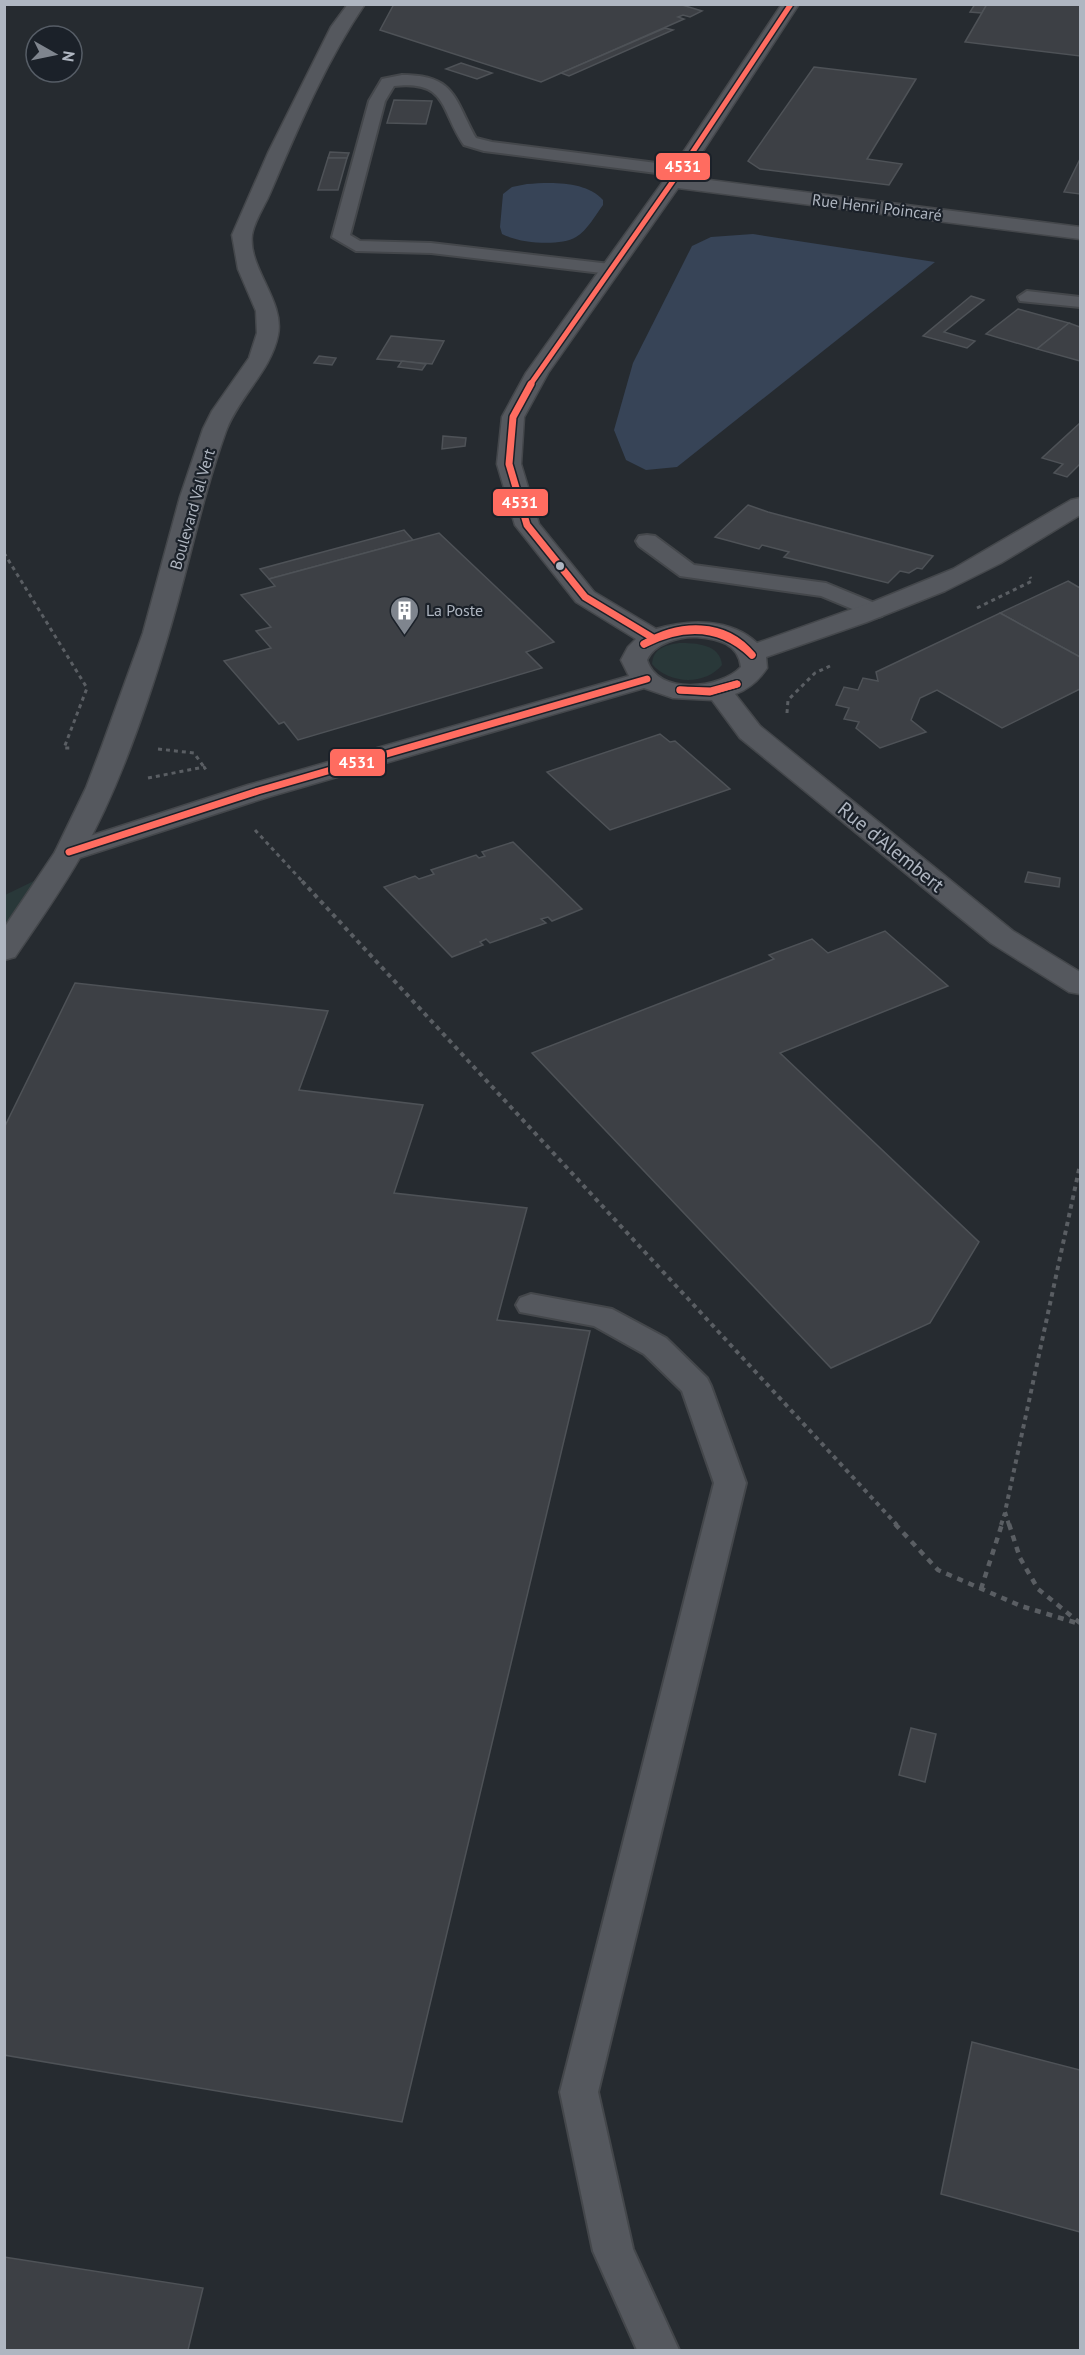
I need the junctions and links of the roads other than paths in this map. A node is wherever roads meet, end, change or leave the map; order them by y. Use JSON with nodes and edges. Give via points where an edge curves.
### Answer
{"nodes":[{"id":1,"x":357,"y":4,"type":"edge"},
{"id":2,"x":791,"y":4,"type":"edge"},
{"id":3,"x":676,"y":176,"type":"junction"},
{"id":4,"x":1080,"y":233,"type":"edge"},
{"id":5,"x":610,"y":269,"type":"junction"},
{"id":6,"x":1027,"y":297,"type":"dead end"},
{"id":7,"x":1080,"y":302,"type":"edge"},
{"id":8,"x":1080,"y":505,"type":"edge"},
{"id":9,"x":647,"y":541,"type":"dead end"},
{"id":10,"x":874,"y":611,"type":"junction"},
{"id":11,"x":653,"y":638,"type":"junction"},
{"id":12,"x":752,"y":653,"type":"junction"},
{"id":13,"x":647,"y":679,"type":"junction"},
{"id":14,"x":719,"y":691,"type":"junction"},
{"id":15,"x":69,"y":852,"type":"junction"},
{"id":16,"x":4,"y":951,"type":"edge"},
{"id":17,"x":1080,"y":985,"type":"edge"},
{"id":18,"x":531,"y":1305,"type":"dead end"},
{"id":19,"x":658,"y":2350,"type":"edge"}],
"edges":[{"from":1,"to":15,"type":"street","name":"Boulevard Val Vert","via":[[339,27],[242,235],[249,269],[267,311],[268,333],[260,358],[215,429],[192,497],[156,633],[100,788]]},
{"from":2,"to":3,"type":"street"},
{"from":3,"to":4,"type":"street","name":"Rue Henri Poincaré"},
{"from":3,"to":5,"type":"street"},
{"from":3,"to":5,"type":"lane","via":[[470,141],[445,92],[426,83],[400,79],[388,82],[377,101],[341,237],[356,246],[431,248]]},
{"from":5,"to":11,"type":"street","via":[[537,373],[513,417],[509,464],[527,525],[585,597]]},
{"from":6,"to":7,"type":"lane"},
{"from":8,"to":10,"type":"street","via":[[963,573]]},
{"from":9,"to":10,"type":"lane","via":[[688,571],[826,590]]},
{"from":10,"to":12,"type":"street"},
{"from":11,"to":12,"type":"street","via":[[669,631],[706,630],[739,640]]},
{"from":11,"to":13,"type":"street","via":[[636,653],[635,662]]},
{"from":12,"to":14,"type":"street","via":[[754,668],[748,678]]},
{"from":13,"to":14,"type":"street","via":[[680,691]]},
{"from":13,"to":15,"type":"street","via":[[227,800]]},
{"from":14,"to":17,"type":"street","name":"Rue d'Alembert","via":[[750,732],[768,747],[1002,937]]},
{"from":15,"to":16,"type":"street","name":"Boulevard Val Vert"},
{"from":18,"to":19,"type":"lane","via":[[601,1317],[655,1346],[696,1386],[730,1483],[579,2092],[613,2251]]}]}
